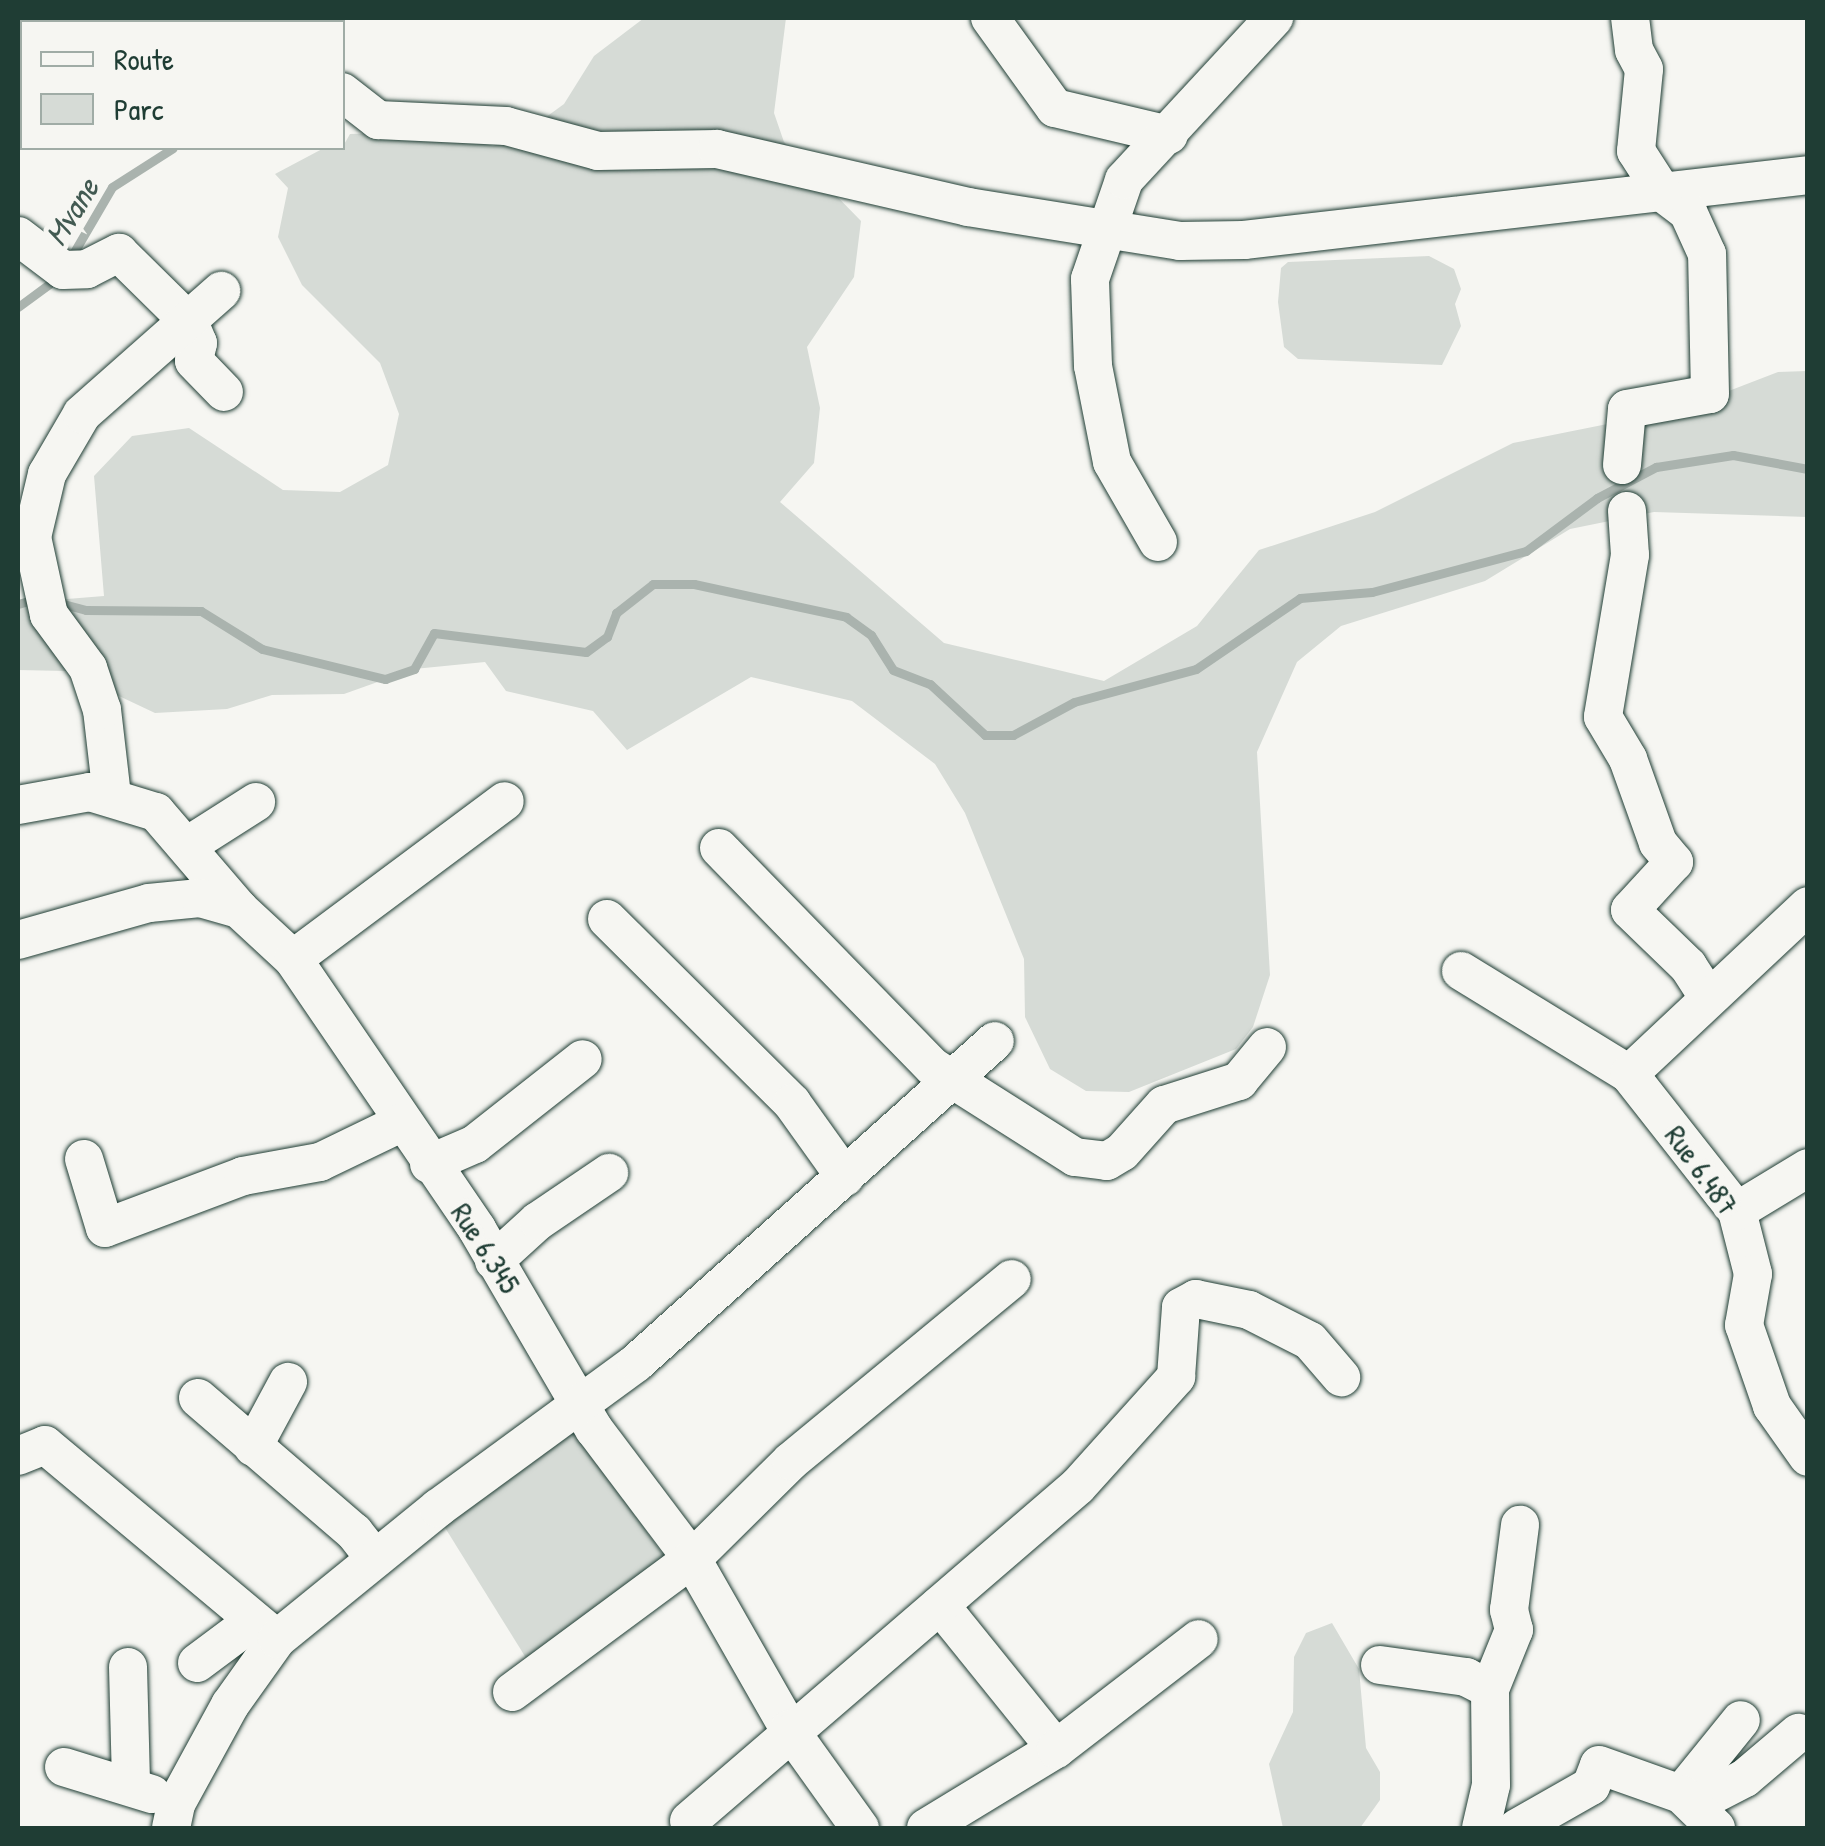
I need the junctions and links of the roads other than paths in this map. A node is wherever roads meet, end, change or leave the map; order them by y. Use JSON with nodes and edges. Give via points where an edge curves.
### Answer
{"nodes":[{"id":1,"x":990,"y":18,"type":"edge"},
{"id":2,"x":1274,"y":18,"type":"edge"},
{"id":3,"x":1630,"y":18,"type":"edge"},
{"id":4,"x":345,"y":94,"type":"edge"},
{"id":5,"x":1168,"y":135,"type":"junction"},
{"id":6,"x":1808,"y":175,"type":"edge"},
{"id":7,"x":1663,"y":193,"type":"junction"},
{"id":8,"x":1120,"y":229,"type":"junction"},
{"id":9,"x":18,"y":236,"type":"edge"},
{"id":10,"x":221,"y":291,"type":"dead end"},
{"id":11,"x":189,"y":322,"type":"junction"},
{"id":12,"x":224,"y":392,"type":"dead end"},
{"id":13,"x":1622,"y":465,"type":"dead end"},
{"id":14,"x":1627,"y":512,"type":"dead end"},
{"id":15,"x":23,"y":529,"type":"edge"},
{"id":16,"x":1158,"y":542,"type":"dead end"},
{"id":17,"x":112,"y":796,"type":"junction"},
{"id":18,"x":506,"y":801,"type":"dead end"},
{"id":19,"x":256,"y":802,"type":"dead end"},
{"id":20,"x":18,"y":804,"type":"edge"},
{"id":21,"x":187,"y":846,"type":"junction"},
{"id":22,"x":719,"y":848,"type":"dead end"},
{"id":23,"x":1808,"y":906,"type":"edge"},
{"id":24,"x":239,"y":909,"type":"junction"},
{"id":25,"x":607,"y":919,"type":"dead end"},
{"id":26,"x":18,"y":940,"type":"edge"},
{"id":27,"x":292,"y":959,"type":"junction"},
{"id":28,"x":1460,"y":971,"type":"dead end"},
{"id":29,"x":1708,"y":998,"type":"junction"},
{"id":30,"x":1267,"y":1046,"type":"dead end"},
{"id":31,"x":583,"y":1059,"type":"dead end"},
{"id":32,"x":941,"y":1073,"type":"junction"},
{"id":33,"x":1630,"y":1074,"type":"junction"},
{"id":34,"x":400,"y":1123,"type":"junction"},
{"id":35,"x":84,"y":1158,"type":"dead end"},
{"id":36,"x":429,"y":1164,"type":"junction"},
{"id":37,"x":1808,"y":1168,"type":"edge"},
{"id":38,"x":609,"y":1173,"type":"dead end"},
{"id":39,"x":845,"y":1177,"type":"junction"},
{"id":40,"x":1738,"y":1211,"type":"junction"},
{"id":41,"x":494,"y":1261,"type":"junction"},
{"id":42,"x":1012,"y":1278,"type":"dead end"},
{"id":43,"x":1341,"y":1377,"type":"dead end"},
{"id":44,"x":288,"y":1382,"type":"dead end"},
{"id":45,"x":198,"y":1398,"type":"dead end"},
{"id":46,"x":579,"y":1400,"type":"junction"},
{"id":47,"x":27,"y":1443,"type":"edge"},
{"id":48,"x":253,"y":1447,"type":"junction"},
{"id":49,"x":1808,"y":1457,"type":"edge"},
{"id":50,"x":1520,"y":1525,"type":"dead end"},
{"id":51,"x":375,"y":1559,"type":"junction"},
{"id":52,"x":692,"y":1559,"type":"junction"},
{"id":53,"x":940,"y":1606,"type":"junction"},
{"id":54,"x":265,"y":1630,"type":"junction"},
{"id":55,"x":1199,"y":1638,"type":"dead end"},
{"id":56,"x":197,"y":1663,"type":"dead end"},
{"id":57,"x":1380,"y":1665,"type":"dead end"},
{"id":58,"x":128,"y":1667,"type":"dead end"},
{"id":59,"x":1490,"y":1689,"type":"junction"},
{"id":60,"x":512,"y":1692,"type":"dead end"},
{"id":61,"x":1741,"y":1720,"type":"dead end"},
{"id":62,"x":789,"y":1729,"type":"junction"},
{"id":63,"x":1798,"y":1733,"type":"dead end"},
{"id":64,"x":1056,"y":1749,"type":"junction"},
{"id":65,"x":64,"y":1766,"type":"dead end"},
{"id":66,"x":131,"y":1785,"type":"junction"},
{"id":67,"x":1698,"y":1809,"type":"edge"},
{"id":68,"x":173,"y":1816,"type":"edge"},
{"id":69,"x":690,"y":1821,"type":"dead end"},
{"id":70,"x":860,"y":1828,"type":"edge"},
{"id":71,"x":926,"y":1828,"type":"edge"},
{"id":72,"x":1481,"y":1828,"type":"edge"},
{"id":73,"x":1516,"y":1828,"type":"edge"}],
"edges":[{"from":1,"to":5,"type":"street","via":[[1055,108]]},
{"from":2,"to":5,"type":"street"},
{"from":3,"to":7,"type":"street","via":[[1644,69],[1636,151]]},
{"from":4,"to":8,"type":"street","via":[[378,120],[506,126],[598,151],[717,150],[968,207]]},
{"from":5,"to":8,"type":"street","via":[[1124,180]]},
{"from":6,"to":7,"type":"street"},
{"from":7,"to":8,"type":"street","via":[[1244,240],[1180,241]]},
{"from":7,"to":13,"type":"street","via":[[1688,212],[1707,254],[1710,394],[1627,409]]},
{"from":8,"to":16,"type":"street","via":[[1090,280],[1093,366],[1122,485]]},
{"from":9,"to":11,"type":"street","via":[[63,270],[87,270],[119,253]]},
{"from":10,"to":11,"type":"street"},
{"from":11,"to":12,"type":"street","via":[[198,343],[194,361]]},
{"from":11,"to":15,"type":"street","via":[[82,414]]},
{"from":14,"to":29,"type":"street","via":[[1630,555],[1603,717],[1628,760],[1658,843],[1674,862],[1630,910],[1688,966]]},
{"from":15,"to":17,"type":"street","via":[[48,615],[88,668],[102,710]]},
{"from":17,"to":20,"type":"street","name":"Rue 6.345","via":[[90,792]]},
{"from":17,"to":21,"type":"street","name":"Rue 6.345","via":[[156,812]]},
{"from":18,"to":27,"type":"street"},
{"from":19,"to":21,"type":"street"},
{"from":21,"to":24,"type":"street","name":"Rue 6.345"},
{"from":22,"to":32,"type":"street"},
{"from":23,"to":29,"type":"street"},
{"from":24,"to":26,"type":"street","via":[[200,898],[150,902]]},
{"from":24,"to":27,"type":"street","name":"Rue 6.345"},
{"from":25,"to":39,"type":"street","via":[[792,1103]]},
{"from":27,"to":34,"type":"street","name":"Rue 6.345"},
{"from":28,"to":33,"type":"street","name":"Rue 6.487"},
{"from":29,"to":33,"type":"street"},
{"from":30,"to":32,"type":"street","via":[[1239,1081],[1164,1105],[1141,1137],[1107,1160],[1075,1157]]},
{"from":31,"to":36,"type":"street","via":[[475,1144]]},
{"from":32,"to":39,"type":"street"},
{"from":33,"to":40,"type":"street","name":"Rue 6.487"},
{"from":34,"to":35,"type":"street","via":[[320,1162],[243,1176],[105,1228]]},
{"from":34,"to":36,"type":"street","name":"Rue 6.345"},
{"from":36,"to":41,"type":"street","name":"Rue 6.345"},
{"from":37,"to":40,"type":"street"},
{"from":38,"to":41,"type":"street","via":[[538,1221]]},
{"from":39,"to":46,"type":"street","via":[[636,1363]]},
{"from":40,"to":49,"type":"street","name":"Rue 6.487","via":[[1752,1274],[1744,1325],[1772,1406]]},
{"from":41,"to":46,"type":"street","name":"Rue 6.345"},
{"from":42,"to":52,"type":"street","via":[[898,1380],[791,1461]]},
{"from":43,"to":53,"type":"street","via":[[1310,1341],[1249,1310],[1196,1299],[1181,1307],[1176,1377],[1078,1486]]},
{"from":44,"to":48,"type":"street"},
{"from":45,"to":48,"type":"street"},
{"from":46,"to":51,"type":"street"},
{"from":46,"to":52,"type":"street","name":"Rue 6.345"},
{"from":47,"to":54,"type":"street"},
{"from":48,"to":51,"type":"street","via":[[354,1532]]},
{"from":50,"to":59,"type":"street","via":[[1510,1610],[1514,1630]]},
{"from":51,"to":54,"type":"street"},
{"from":52,"to":60,"type":"street"},
{"from":52,"to":62,"type":"street","name":"Rue 6.345"},
{"from":53,"to":62,"type":"street"},
{"from":53,"to":64,"type":"street"},
{"from":54,"to":56,"type":"street"},
{"from":54,"to":68,"type":"street"},
{"from":55,"to":64,"type":"street"},
{"from":57,"to":59,"type":"street","via":[[1466,1677]]},
{"from":58,"to":66,"type":"street"},
{"from":59,"to":72,"type":"street","via":[[1491,1785]]},
{"from":61,"to":67,"type":"street"},
{"from":62,"to":69,"type":"street"},
{"from":62,"to":70,"type":"street","name":"Rue 6.345"},
{"from":63,"to":67,"type":"street"},
{"from":64,"to":71,"type":"street"},
{"from":65,"to":66,"type":"street"},
{"from":66,"to":68,"type":"street"},
{"from":67,"to":73,"type":"street","via":[[1599,1764],[1591,1786]]}]}
